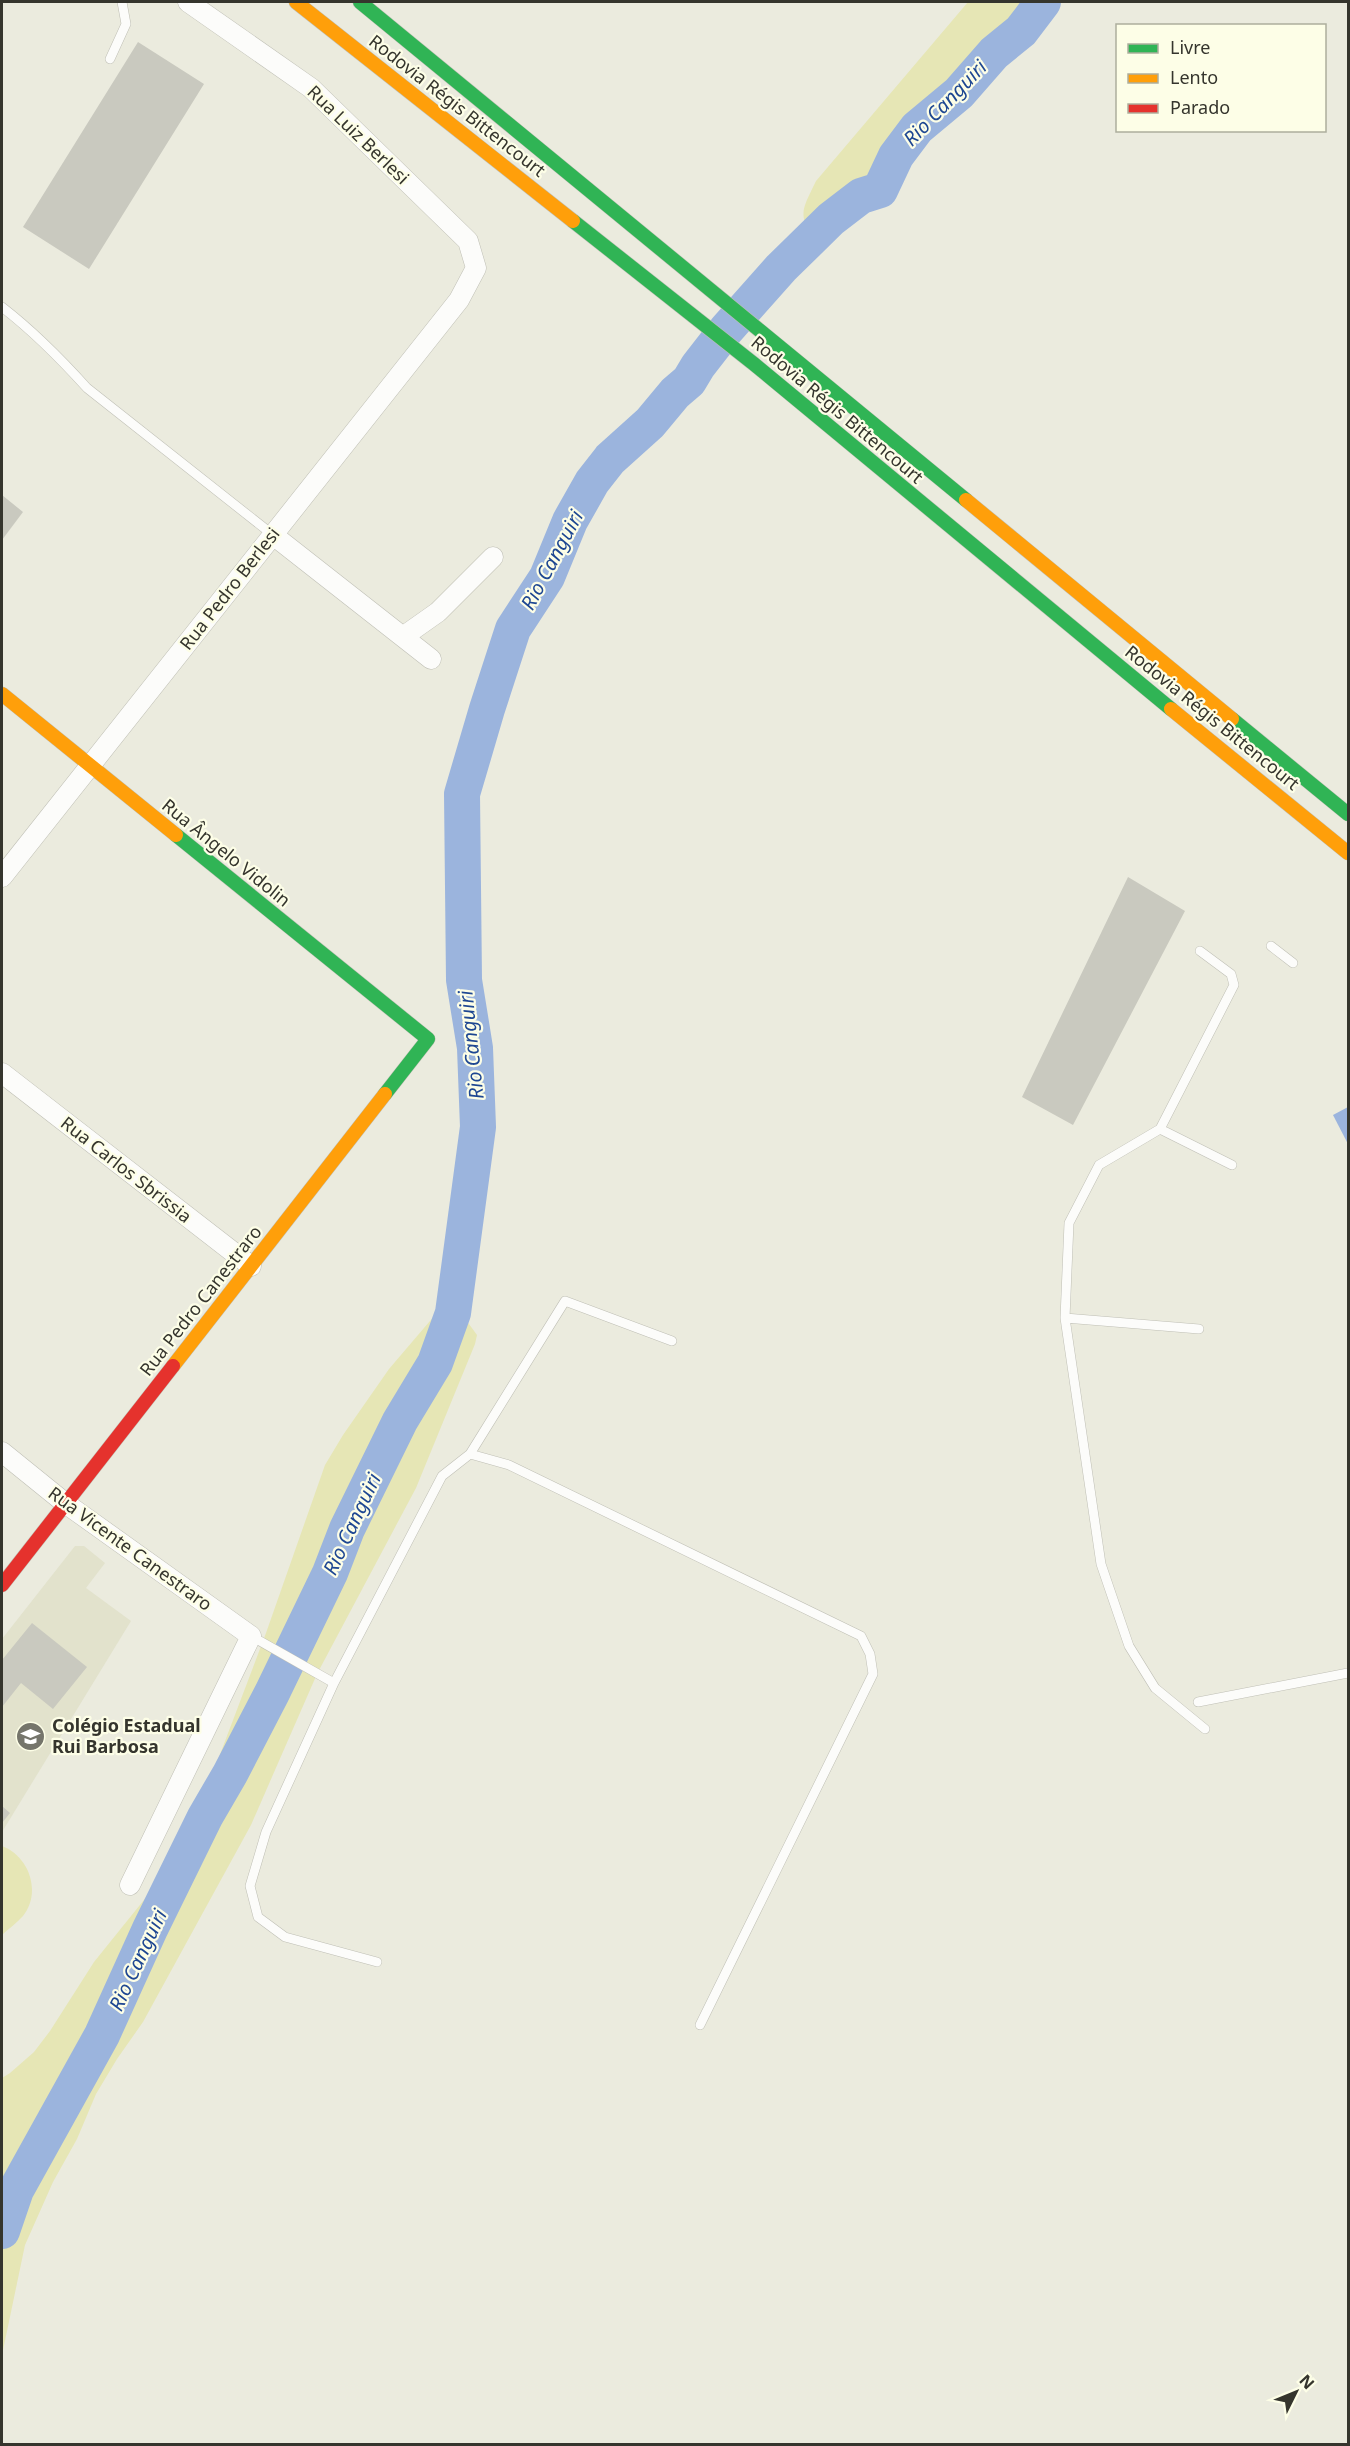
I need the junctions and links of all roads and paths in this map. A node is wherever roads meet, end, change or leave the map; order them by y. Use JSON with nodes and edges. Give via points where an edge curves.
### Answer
{"nodes":[{"id":1,"x":122,"y":2,"type":"edge"},
{"id":2,"x":188,"y":2,"type":"edge"},
{"id":3,"x":296,"y":2,"type":"edge"},
{"id":4,"x":360,"y":2,"type":"edge"},
{"id":5,"x":110,"y":59,"type":"dead end"},
{"id":6,"x":459,"y":300,"type":"joint"},
{"id":7,"x":2,"y":307,"type":"edge"},
{"id":8,"x":273,"y":535,"type":"junction"},
{"id":9,"x":493,"y":557,"type":"dead end"},
{"id":10,"x":404,"y":636,"type":"junction"},
{"id":11,"x":431,"y":659,"type":"dead end"},
{"id":12,"x":2,"y":694,"type":"edge"},
{"id":13,"x":89,"y":766,"type":"junction"},
{"id":14,"x":1348,"y":814,"type":"edge"},
{"id":15,"x":1348,"y":853,"type":"edge"},
{"id":16,"x":2,"y":877,"type":"edge"},
{"id":17,"x":1271,"y":946,"type":"dead end"},
{"id":18,"x":1200,"y":951,"type":"dead end"},
{"id":19,"x":1293,"y":963,"type":"dead end"},
{"id":20,"x":428,"y":1039,"type":"joint"},
{"id":21,"x":2,"y":1073,"type":"edge"},
{"id":22,"x":1160,"y":1129,"type":"junction"},
{"id":23,"x":1232,"y":1165,"type":"dead end"},
{"id":24,"x":251,"y":1266,"type":"junction"},
{"id":25,"x":1065,"y":1318,"type":"junction"},
{"id":26,"x":1199,"y":1329,"type":"dead end"},
{"id":27,"x":672,"y":1341,"type":"dead end"},
{"id":28,"x":2,"y":1452,"type":"edge"},
{"id":29,"x":470,"y":1454,"type":"junction"},
{"id":30,"x":65,"y":1503,"type":"junction"},
{"id":31,"x":2,"y":1585,"type":"edge"},
{"id":32,"x":256,"y":1639,"type":"junction"},
{"id":33,"x":1348,"y":1673,"type":"edge"},
{"id":34,"x":334,"y":1683,"type":"junction"},
{"id":35,"x":1198,"y":1702,"type":"dead end"},
{"id":36,"x":1205,"y":1730,"type":"dead end"},
{"id":37,"x":130,"y":1885,"type":"dead end"},
{"id":38,"x":377,"y":1962,"type":"dead end"},
{"id":39,"x":700,"y":2025,"type":"dead end"}],
"edges":[{"from":1,"to":5,"type":"lane","via":[[126,24]]},
{"from":2,"to":6,"type":"street","name":"Rua Luiz Berlesi","via":[[311,88],[468,241],[476,268]]},
{"from":3,"to":15,"type":"main road","name":"Rodovia Régis Bittencourt","via":[[754,364]]},
{"from":4,"to":14,"type":"main road","name":"Rodovia Régis Bittencourt"},
{"from":6,"to":8,"type":"street","name":"Rua Pedro Berlesi"},
{"from":7,"to":8,"type":"lane","via":[[61,358],[87,388]]},
{"from":8,"to":10,"type":"street"},
{"from":8,"to":13,"type":"street","name":"Rua Pedro Berlesi"},
{"from":9,"to":10,"type":"street","via":[[438,612]]},
{"from":10,"to":11,"type":"street"},
{"from":12,"to":13,"type":"main road","name":"Rua Ângelo Vidolin"},
{"from":13,"to":16,"type":"street","name":"Rua Pedro Berlesi"},
{"from":13,"to":20,"type":"main road","name":"Rua Ângelo Vidolin"},
{"from":17,"to":19,"type":"lane"},
{"from":18,"to":22,"type":"lane","via":[[1231,974],[1234,985]]},
{"from":20,"to":24,"type":"main road","name":"Rua Pedro Canestraro"},
{"from":21,"to":24,"type":"street","name":"Rua Carlos Sbrissia"},
{"from":22,"to":23,"type":"lane"},
{"from":22,"to":25,"type":"lane","via":[[1099,1165],[1069,1223]]},
{"from":24,"to":30,"type":"main road","name":"Rua Pedro Canestraro"},
{"from":25,"to":26,"type":"lane"},
{"from":25,"to":36,"type":"lane","via":[[1101,1564],[1122,1626],[1129,1646],[1155,1688]]},
{"from":27,"to":29,"type":"lane","via":[[565,1301]]},
{"from":28,"to":30,"type":"street","name":"Rua Vicente Canestraro"},
{"from":29,"to":34,"type":"lane","via":[[442,1476]]},
{"from":29,"to":39,"type":"lane","via":[[509,1465],[861,1636],[870,1654],[873,1674]]},
{"from":30,"to":31,"type":"main road","name":"Rua Pedro Canestraro"},
{"from":30,"to":32,"type":"street","name":"Rua Vicente Canestraro"},
{"from":32,"to":34,"type":"lane"},
{"from":32,"to":37,"type":"street"},
{"from":33,"to":35,"type":"lane"},
{"from":34,"to":38,"type":"lane","via":[[266,1832],[250,1886],[258,1917],[285,1937]]}]}
